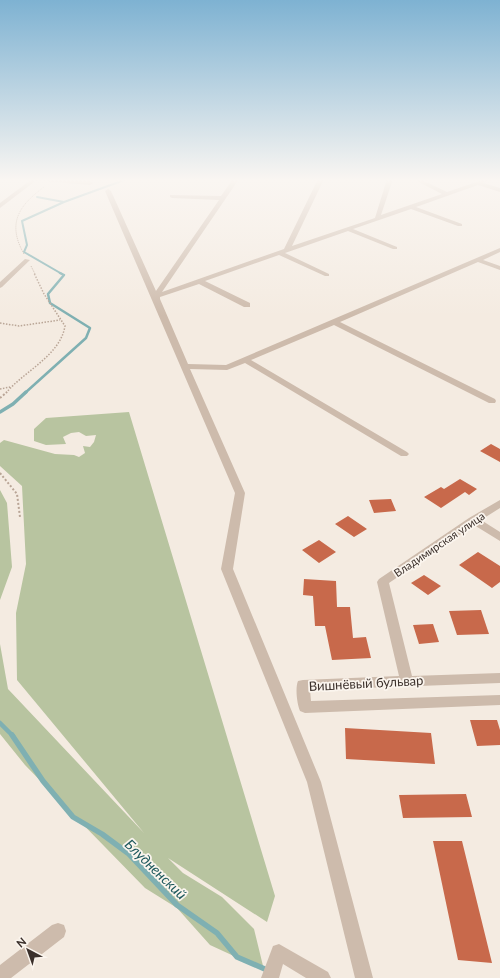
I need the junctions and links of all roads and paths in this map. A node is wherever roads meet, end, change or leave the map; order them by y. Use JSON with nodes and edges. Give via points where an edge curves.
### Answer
{"nodes":[{"id":1,"x":16,"y":225,"type":"edge"},
{"id":2,"x":123,"y":225,"type":"edge"},
{"id":3,"x":205,"y":225,"type":"edge"},
{"id":4,"x":300,"y":225,"type":"edge"},
{"id":5,"x":361,"y":225,"type":"edge"},
{"id":6,"x":348,"y":229,"type":"junction"},
{"id":7,"x":395,"y":248,"type":"dead end"},
{"id":8,"x":288,"y":250,"type":"junction"},
{"id":9,"x":500,"y":250,"type":"edge"},
{"id":10,"x":279,"y":253,"type":"junction"},
{"id":11,"x":27,"y":260,"type":"junction"},
{"id":12,"x":478,"y":260,"type":"junction"},
{"id":13,"x":500,"y":268,"type":"edge"},
{"id":14,"x":327,"y":275,"type":"dead end"},
{"id":15,"x":199,"y":281,"type":"junction"},
{"id":16,"x":0,"y":286,"type":"edge"},
{"id":17,"x":156,"y":297,"type":"junction"},
{"id":18,"x":247,"y":305,"type":"dead end"},
{"id":19,"x":60,"y":320,"type":"junction"},
{"id":20,"x":334,"y":322,"type":"junction"},
{"id":21,"x":0,"y":323,"type":"edge"},
{"id":22,"x":245,"y":360,"type":"junction"},
{"id":23,"x":185,"y":366,"type":"junction"},
{"id":24,"x":10,"y":387,"type":"junction"},
{"id":25,"x":0,"y":388,"type":"edge"},
{"id":26,"x":0,"y":398,"type":"edge"},
{"id":27,"x":492,"y":401,"type":"dead end"},
{"id":28,"x":404,"y":454,"type":"dead end"},
{"id":29,"x":0,"y":473,"type":"edge"},
{"id":30,"x":500,"y":503,"type":"edge"},
{"id":31,"x":20,"y":517,"type":"dead end"},
{"id":32,"x":473,"y":520,"type":"junction"},
{"id":33,"x":500,"y":537,"type":"edge"},
{"id":34,"x":500,"y":678,"type":"edge"},
{"id":35,"x":407,"y":681,"type":"junction"},
{"id":36,"x":500,"y":700,"type":"edge"},
{"id":37,"x":58,"y":931,"type":"dead end"},
{"id":38,"x":0,"y":976,"type":"edge"},
{"id":39,"x":270,"y":978,"type":"edge"},
{"id":40,"x":322,"y":978,"type":"edge"},
{"id":41,"x":364,"y":978,"type":"edge"}],
"edges":[{"from":1,"to":11,"type":"path","via":[[14,230],[17,240]]},
{"from":2,"to":17,"type":"street"},
{"from":3,"to":17,"type":"street"},
{"from":4,"to":8,"type":"street"},
{"from":5,"to":6,"type":"street"},
{"from":6,"to":7,"type":"street"},
{"from":6,"to":8,"type":"street"},
{"from":8,"to":10,"type":"street"},
{"from":9,"to":12,"type":"street"},
{"from":10,"to":14,"type":"street"},
{"from":10,"to":15,"type":"street"},
{"from":11,"to":16,"type":"street"},
{"from":11,"to":19,"type":"path"},
{"from":12,"to":13,"type":"street"},
{"from":12,"to":20,"type":"street"},
{"from":15,"to":17,"type":"street"},
{"from":15,"to":18,"type":"street"},
{"from":17,"to":23,"type":"street"},
{"from":19,"to":21,"type":"path","via":[[19,326]]},
{"from":19,"to":24,"type":"path","via":[[65,330],[52,351]]},
{"from":20,"to":22,"type":"street"},
{"from":20,"to":27,"type":"street"},
{"from":22,"to":23,"type":"street","via":[[227,368]]},
{"from":22,"to":28,"type":"street"},
{"from":23,"to":41,"type":"street","via":[[240,493],[227,569],[314,782]]},
{"from":24,"to":25,"type":"path"},
{"from":24,"to":26,"type":"path"},
{"from":29,"to":31,"type":"path","via":[[17,494]]},
{"from":30,"to":32,"type":"street","name":"Владимирская улица"},
{"from":32,"to":33,"type":"street"},
{"from":32,"to":35,"type":"street","name":"Владимирская улица","via":[[383,582]]},
{"from":34,"to":35,"type":"street","name":"Вишнёвый бульвар"},
{"from":35,"to":36,"type":"street","name":"Вишнёвый бульвар","via":[[303,685],[305,707]]},
{"from":37,"to":38,"type":"street"},
{"from":39,"to":40,"type":"street","via":[[279,952]]}]}
